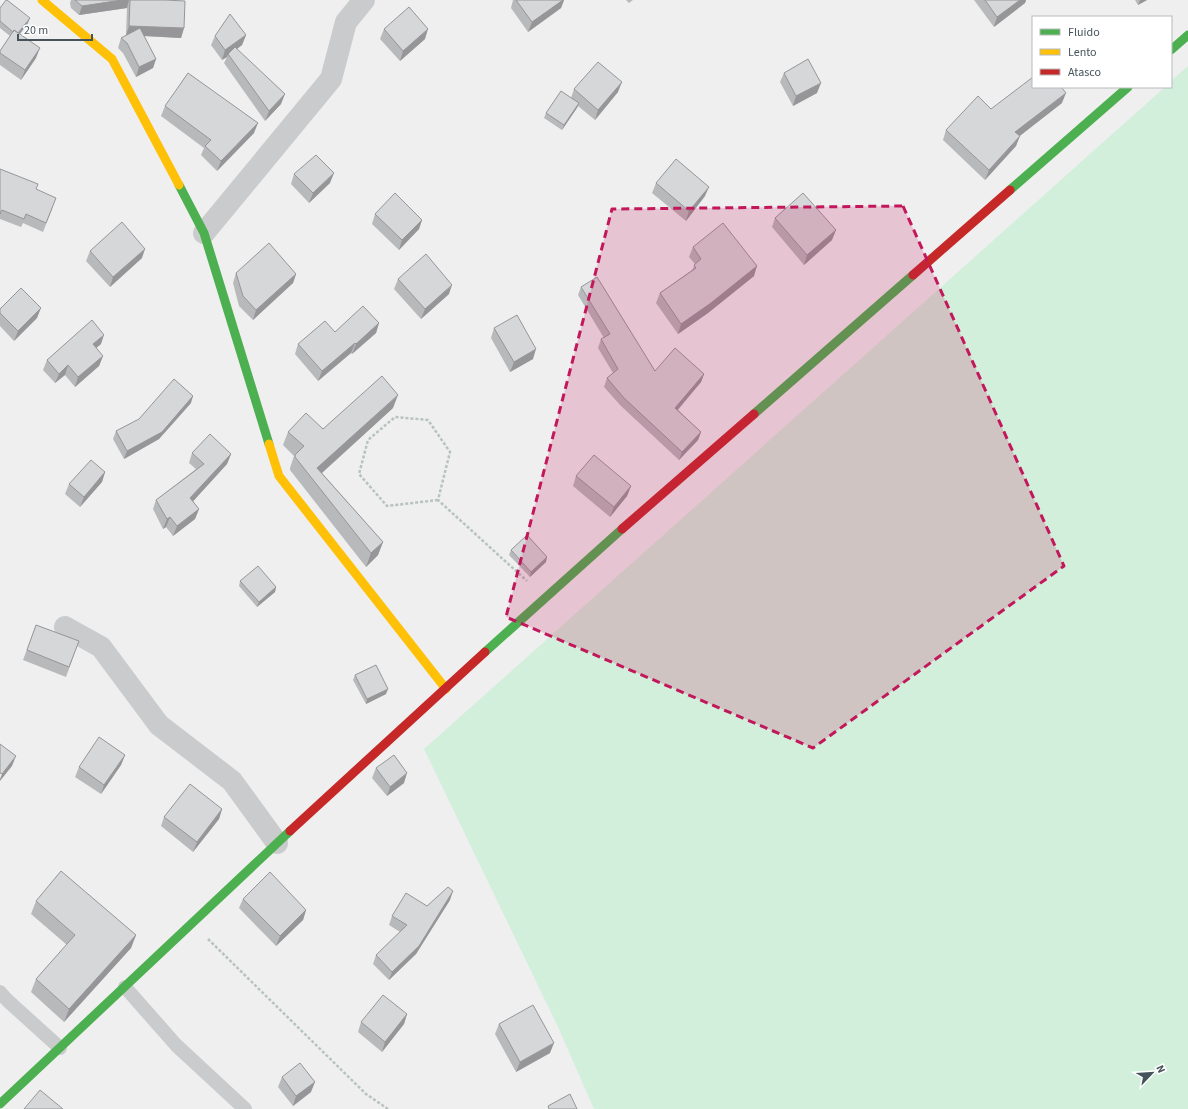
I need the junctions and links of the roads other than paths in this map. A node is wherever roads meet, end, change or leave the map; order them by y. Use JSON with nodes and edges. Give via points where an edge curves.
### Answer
{"nodes":[{"id":1,"x":42,"y":0,"type":"edge"},
{"id":2,"x":364,"y":0,"type":"edge"},
{"id":3,"x":1188,"y":35,"type":"edge"},
{"id":4,"x":1172,"y":49,"type":"edge"},
{"id":5,"x":1127,"y":88,"type":"edge"},
{"id":6,"x":204,"y":233,"type":"junction"},
{"id":7,"x":65,"y":627,"type":"dead end"},
{"id":8,"x":446,"y":689,"type":"junction"},
{"id":9,"x":276,"y":843,"type":"junction"},
{"id":10,"x":125,"y":986,"type":"junction"},
{"id":11,"x":0,"y":992,"type":"edge"},
{"id":12,"x":60,"y":1048,"type":"junction"},
{"id":13,"x":0,"y":1104,"type":"edge"},
{"id":14,"x":245,"y":1109,"type":"edge"}],
"edges":[{"from":1,"to":6,"type":"street","via":[[112,59]]},
{"from":2,"to":6,"type":"street","via":[[346,22],[331,79]]},
{"from":3,"to":4,"type":"street"},
{"from":5,"to":8,"type":"street","via":[[545,597]]},
{"from":6,"to":8,"type":"street","via":[[279,476]]},
{"from":7,"to":9,"type":"street","via":[[101,647],[160,725],[232,781]]},
{"from":8,"to":9,"type":"street"},
{"from":9,"to":10,"type":"street"},
{"from":10,"to":12,"type":"street"},
{"from":10,"to":14,"type":"lane","via":[[176,1045]]},
{"from":11,"to":12,"type":"lane"},
{"from":12,"to":13,"type":"street"}]}
